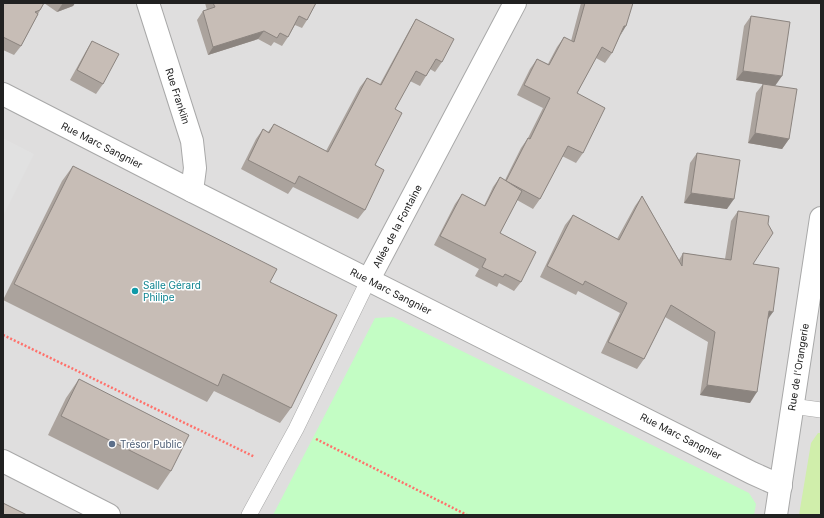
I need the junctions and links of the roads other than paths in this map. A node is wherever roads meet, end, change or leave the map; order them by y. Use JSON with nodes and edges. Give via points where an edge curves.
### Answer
{"nodes":[{"id":1,"x":148,"y":3,"type":"edge"},
{"id":2,"x":515,"y":3,"type":"edge"},
{"id":3,"x":3,"y":94,"type":"edge"},
{"id":4,"x":192,"y":191,"type":"junction"},
{"id":5,"x":821,"y":218,"type":"edge"},
{"id":6,"x":369,"y":279,"type":"junction"},
{"id":7,"x":792,"y":406,"type":"junction"},
{"id":8,"x":821,"y":410,"type":"edge"},
{"id":9,"x":3,"y":461,"type":"edge"},
{"id":10,"x":780,"y":486,"type":"junction"},
{"id":11,"x":110,"y":515,"type":"edge"},
{"id":12,"x":249,"y":515,"type":"edge"},
{"id":13,"x":776,"y":515,"type":"edge"}],
"edges":[{"from":1,"to":4,"type":"street","name":"Rue Franklin","via":[[192,141],[195,168]]},
{"from":2,"to":6,"type":"street","name":"Allée de la Fontaine"},
{"from":3,"to":4,"type":"street","name":"Rue Marc Sangnier"},
{"from":4,"to":6,"type":"street","name":"Rue Marc Sangnier"},
{"from":5,"to":7,"type":"street","name":"Rue de l'Orangerie"},
{"from":6,"to":10,"type":"street","name":"Rue Marc Sangnier"},
{"from":6,"to":12,"type":"lane","name":"Allée de la Fontaine","via":[[296,429]]},
{"from":7,"to":8,"type":"lane"},
{"from":7,"to":10,"type":"street","name":"Rue de l'Orangerie"},
{"from":9,"to":11,"type":"street"},
{"from":10,"to":13,"type":"street","name":"Rue de l'Orangerie"}]}
